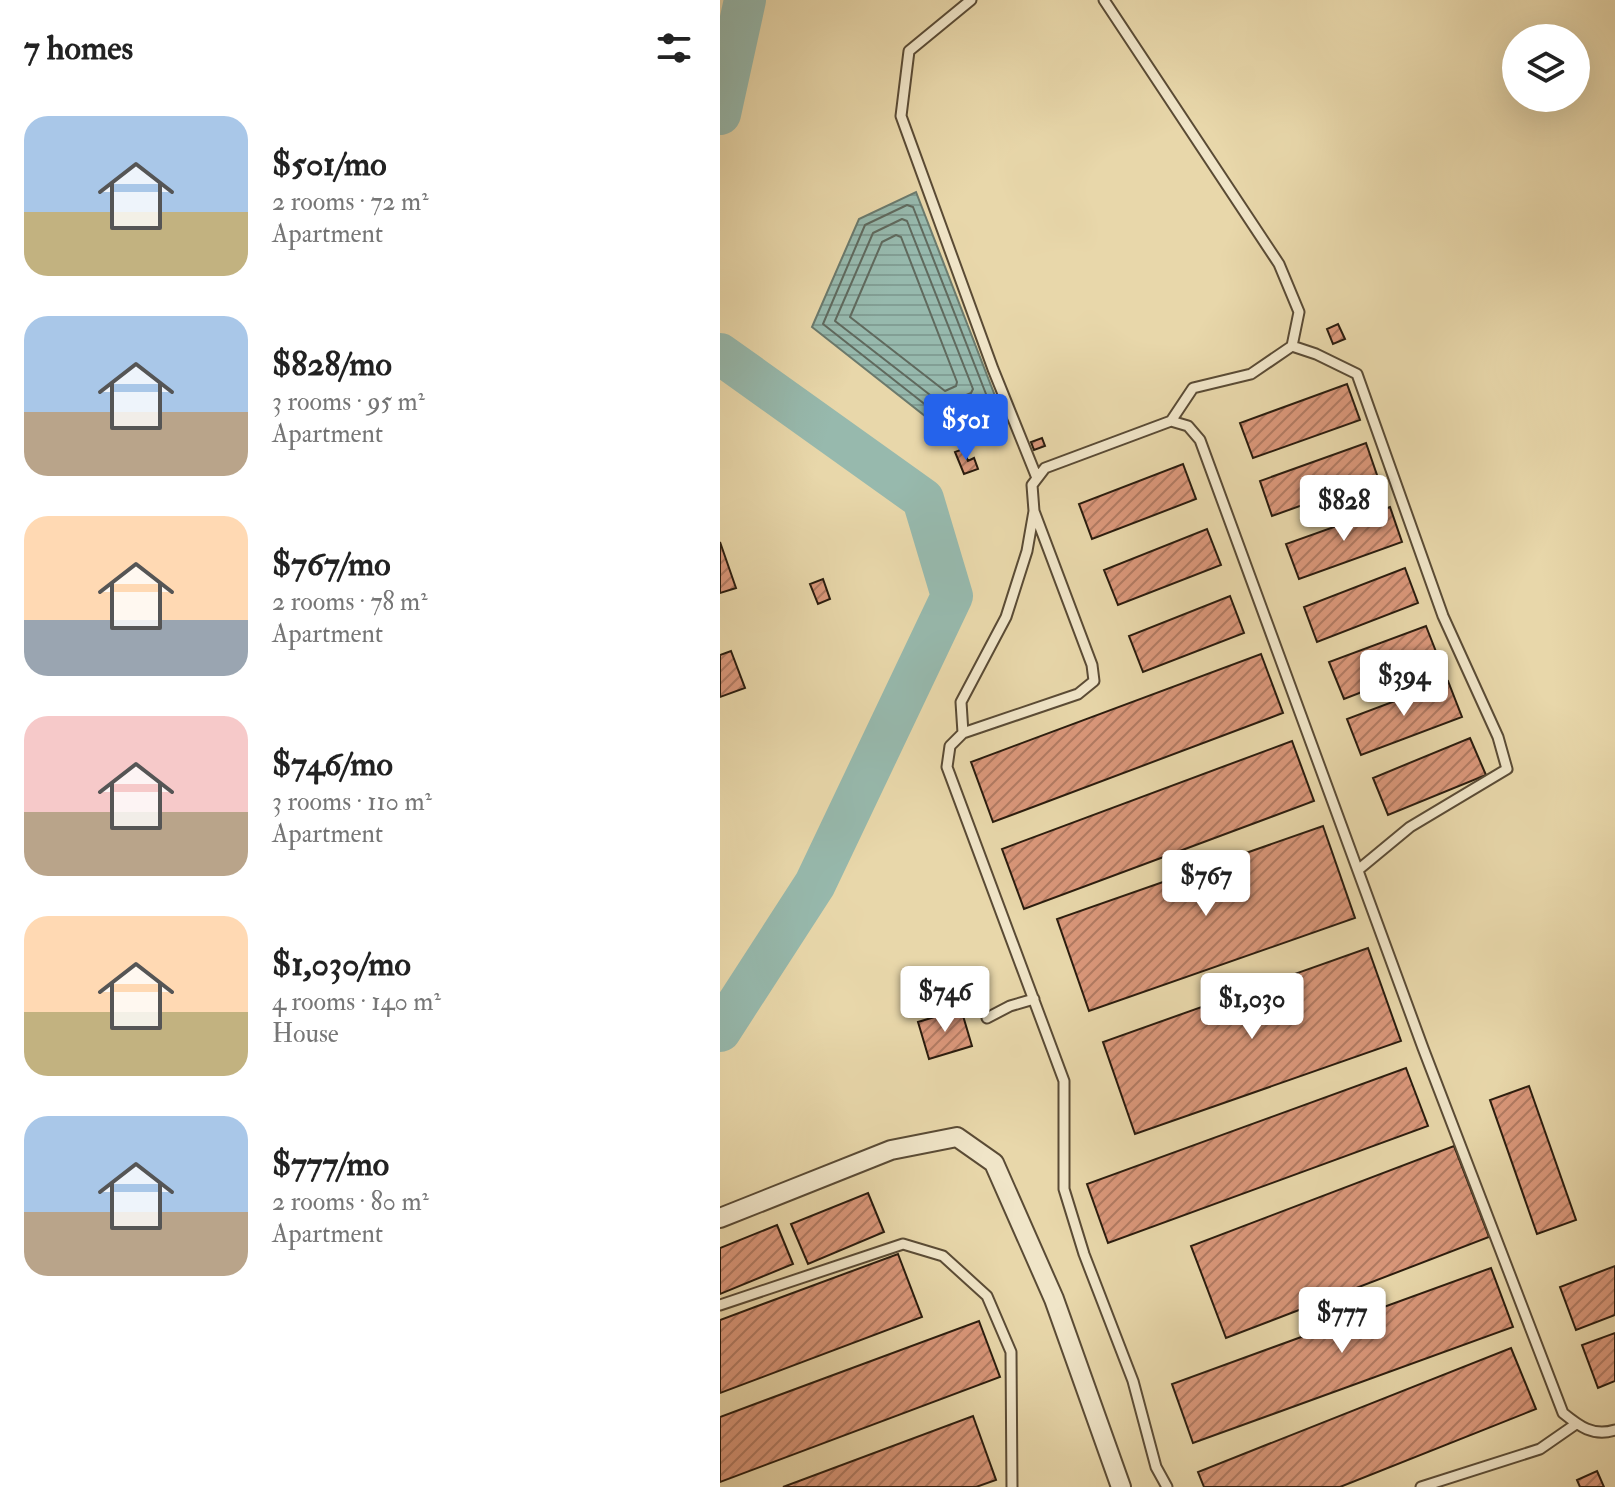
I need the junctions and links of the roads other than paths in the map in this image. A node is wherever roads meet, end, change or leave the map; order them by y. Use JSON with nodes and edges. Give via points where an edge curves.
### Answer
{"nodes":[{"id":1,"x":971,"y":0,"type":"edge"},
{"id":2,"x":1104,"y":0,"type":"edge"},
{"id":3,"x":1292,"y":346,"type":"junction"},
{"id":4,"x":1171,"y":421,"type":"junction"},
{"id":5,"x":1037,"y":478,"type":"junction"},
{"id":6,"x":1034,"y":511,"type":"junction"},
{"id":7,"x":963,"y":733,"type":"junction"},
{"id":8,"x":1358,"y":870,"type":"junction"},
{"id":9,"x":1034,"y":999,"type":"junction"},
{"id":10,"x":987,"y":1018,"type":"dead end"},
{"id":11,"x":720,"y":1218,"type":"edge"},
{"id":12,"x":720,"y":1305,"type":"edge"},
{"id":13,"x":1576,"y":1424,"type":"junction"},
{"id":14,"x":1615,"y":1430,"type":"edge"},
{"id":15,"x":1012,"y":1487,"type":"edge"},
{"id":16,"x":1121,"y":1487,"type":"edge"},
{"id":17,"x":1167,"y":1487,"type":"edge"},
{"id":18,"x":1421,"y":1487,"type":"edge"}],
"edges":[{"from":1,"to":5,"type":"lane","via":[[909,51],[901,116]]},
{"from":2,"to":3,"type":"lane","via":[[1279,264],[1299,312]]},
{"from":3,"to":4,"type":"lane","via":[[1251,374],[1193,388]]},
{"from":3,"to":8,"type":"lane","via":[[1357,374],[1443,616],[1498,737],[1507,769],[1410,827]]},
{"from":4,"to":5,"type":"lane","via":[[1045,468]]},
{"from":4,"to":8,"type":"lane","via":[[1188,426],[1200,440]]},
{"from":5,"to":6,"type":"lane","via":[[1032,485]]},
{"from":6,"to":7,"type":"lane","via":[[1006,617],[961,702]]},
{"from":6,"to":7,"type":"lane","via":[[1094,681],[1078,694]]},
{"from":7,"to":9,"type":"lane","via":[[950,746],[947,767]]},
{"from":8,"to":13,"type":"lane","via":[[1563,1413]]},
{"from":9,"to":10,"type":"lane"},
{"from":9,"to":17,"type":"lane","via":[[1064,1081],[1064,1189]]},
{"from":11,"to":16,"type":"street","via":[[891,1150],[957,1137],[994,1163],[1054,1299]]},
{"from":12,"to":15,"type":"lane","via":[[903,1244],[943,1256],[987,1296],[1011,1352]]},
{"from":13,"to":14,"type":"lane","via":[[1603,1433]]},
{"from":13,"to":18,"type":"lane","via":[[1540,1449]]}]}
